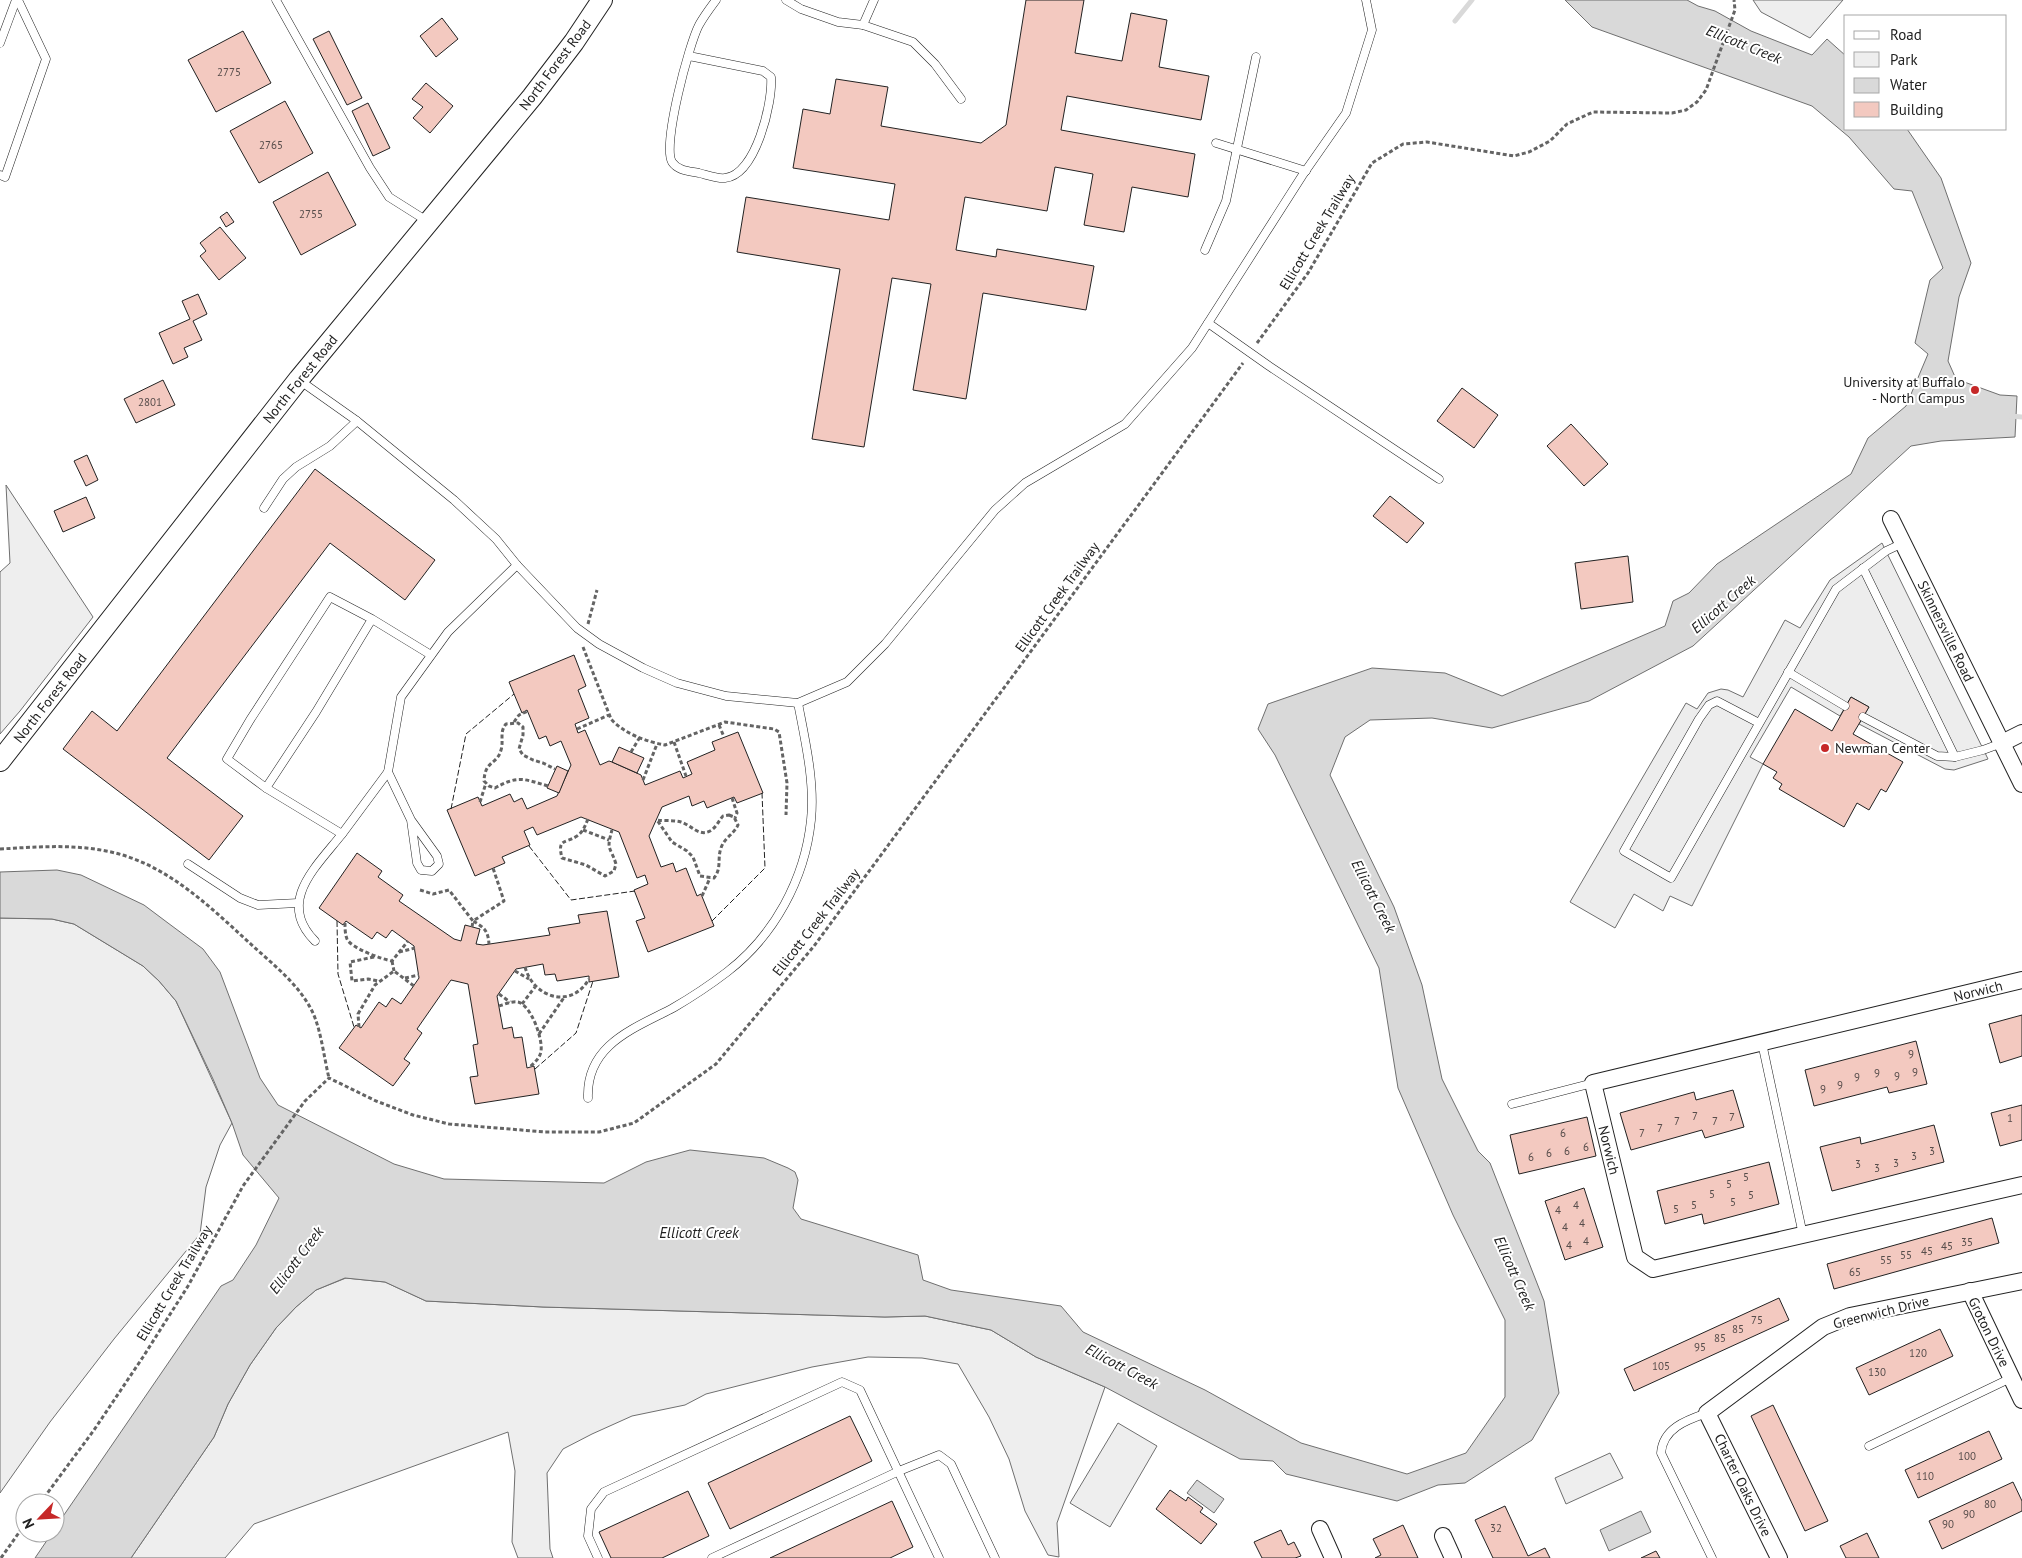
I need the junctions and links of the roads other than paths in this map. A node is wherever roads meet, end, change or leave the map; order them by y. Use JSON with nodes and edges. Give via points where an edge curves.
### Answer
{"nodes":[{"id":1,"x":17,"y":0,"type":"edge"},
{"id":2,"x":276,"y":0,"type":"edge"},
{"id":3,"x":602,"y":0,"type":"edge"},
{"id":4,"x":716,"y":0,"type":"edge"},
{"id":5,"x":786,"y":0,"type":"edge"},
{"id":6,"x":874,"y":0,"type":"edge"},
{"id":7,"x":1366,"y":0,"type":"edge"},
{"id":8,"x":863,"y":25,"type":"junction"},
{"id":9,"x":0,"y":43,"type":"edge"},
{"id":10,"x":689,"y":56,"type":"junction"},
{"id":11,"x":1256,"y":57,"type":"dead end"},
{"id":12,"x":961,"y":99,"type":"dead end"},
{"id":13,"x":1216,"y":143,"type":"dead end"},
{"id":14,"x":1238,"y":150,"type":"junction"},
{"id":15,"x":1306,"y":171,"type":"junction"},
{"id":16,"x":0,"y":175,"type":"edge"},
{"id":17,"x":429,"y":222,"type":"junction"},
{"id":18,"x":1205,"y":250,"type":"dead end"},
{"id":19,"x":1208,"y":323,"type":"junction"},
{"id":20,"x":299,"y":379,"type":"junction"},
{"id":21,"x":357,"y":421,"type":"junction"},
{"id":22,"x":1439,"y":479,"type":"dead end"},
{"id":23,"x":264,"y":508,"type":"dead end"},
{"id":24,"x":1890,"y":519,"type":"dead end"},
{"id":25,"x":1902,"y":543,"type":"junction"},
{"id":26,"x":517,"y":565,"type":"junction"},
{"id":27,"x":1863,"y":568,"type":"junction"},
{"id":28,"x":372,"y":619,"type":"junction"},
{"id":29,"x":431,"y":655,"type":"junction"},
{"id":30,"x":1788,"y":672,"type":"junction"},
{"id":31,"x":798,"y":703,"type":"junction"},
{"id":32,"x":1846,"y":706,"type":"dead end"},
{"id":33,"x":1863,"y":717,"type":"dead end"},
{"id":34,"x":1759,"y":723,"type":"junction"},
{"id":35,"x":2022,"y":733,"type":"edge"},
{"id":36,"x":2002,"y":743,"type":"junction"},
{"id":37,"x":1955,"y":757,"type":"junction"},
{"id":38,"x":0,"y":761,"type":"edge"},
{"id":39,"x":388,"y":772,"type":"junction"},
{"id":40,"x":2022,"y":784,"type":"edge"},
{"id":41,"x":266,"y":788,"type":"junction"},
{"id":42,"x":411,"y":820,"type":"junction"},
{"id":43,"x":342,"y":834,"type":"junction"},
{"id":44,"x":188,"y":864,"type":"dead end"},
{"id":45,"x":298,"y":903,"type":"junction"},
{"id":46,"x":315,"y":941,"type":"dead end"},
{"id":47,"x":2022,"y":980,"type":"edge"},
{"id":48,"x":1762,"y":1043,"type":"junction"},
{"id":49,"x":1593,"y":1082,"type":"junction"},
{"id":50,"x":588,"y":1098,"type":"dead end"},
{"id":51,"x":1512,"y":1104,"type":"dead end"},
{"id":52,"x":2022,"y":1185,"type":"edge"},
{"id":53,"x":1803,"y":1235,"type":"junction"},
{"id":54,"x":2022,"y":1281,"type":"edge"},
{"id":55,"x":1970,"y":1291,"type":"junction"},
{"id":56,"x":2012,"y":1378,"type":"junction"},
{"id":57,"x":2022,"y":1400,"type":"edge"},
{"id":58,"x":1707,"y":1413,"type":"junction"},
{"id":59,"x":1869,"y":1446,"type":"dead end"},
{"id":60,"x":899,"y":1471,"type":"junction"},
{"id":61,"x":1320,"y":1529,"type":"dead end"},
{"id":62,"x":1442,"y":1536,"type":"dead end"},
{"id":63,"x":598,"y":1558,"type":"edge"},
{"id":64,"x":712,"y":1558,"type":"edge"},
{"id":65,"x":939,"y":1558,"type":"edge"},
{"id":66,"x":994,"y":1558,"type":"edge"},
{"id":67,"x":1333,"y":1558,"type":"edge"},
{"id":68,"x":1453,"y":1558,"type":"edge"},
{"id":69,"x":1712,"y":1558,"type":"edge"},
{"id":70,"x":1779,"y":1558,"type":"edge"}],
"edges":[{"from":1,"to":9,"type":"lane"},
{"from":1,"to":16,"type":"lane","via":[[46,59],[5,177]]},
{"from":2,"to":17,"type":"lane","via":[[389,197]]},
{"from":3,"to":17,"type":"street","name":"North Forest Road","via":[[554,70]]},
{"from":4,"to":10,"type":"lane","via":[[698,26]]},
{"from":5,"to":8,"type":"lane","via":[[838,22]]},
{"from":6,"to":8,"type":"lane"},
{"from":7,"to":15,"type":"lane","via":[[1372,30],[1346,113]]},
{"from":8,"to":12,"type":"lane","via":[[913,42],[935,64]]},
{"from":10,"to":10,"type":"lane","via":[[763,71],[771,77],[772,88],[764,126],[753,154],[736,174],[725,178],[682,170],[672,162],[669,148],[676,102]]},
{"from":11,"to":14,"type":"lane"},
{"from":13,"to":14,"type":"lane"},
{"from":14,"to":15,"type":"lane"},
{"from":14,"to":18,"type":"lane","via":[[1226,201]]},
{"from":15,"to":19,"type":"lane"},
{"from":17,"to":20,"type":"street","name":"North Forest Road"},
{"from":19,"to":22,"type":"lane"},
{"from":19,"to":31,"type":"lane","via":[[1192,348],[1125,424],[1025,483],[995,510],[884,644],[847,682]]},
{"from":20,"to":21,"type":"lane"},
{"from":20,"to":38,"type":"street","name":"North Forest Road"},
{"from":21,"to":23,"type":"lane","via":[[330,446],[289,473]]},
{"from":21,"to":26,"type":"lane","via":[[454,500],[496,539]]},
{"from":24,"to":25,"type":"street","name":"Skinnersville Road"},
{"from":25,"to":27,"type":"lane"},
{"from":25,"to":36,"type":"street","name":"Skinnersville Road"},
{"from":26,"to":29,"type":"lane","via":[[448,632]]},
{"from":26,"to":31,"type":"lane","via":[[577,628],[643,668],[677,683],[726,696]]},
{"from":27,"to":30,"type":"lane","via":[[1836,589]]},
{"from":27,"to":37,"type":"lane"},
{"from":28,"to":29,"type":"lane"},
{"from":28,"to":41,"type":"lane"},
{"from":28,"to":41,"type":"lane","via":[[330,597],[250,720],[227,759]]},
{"from":29,"to":39,"type":"lane","via":[[401,697]]},
{"from":30,"to":32,"type":"lane"},
{"from":30,"to":34,"type":"lane"},
{"from":31,"to":50,"type":"lane","via":[[809,765],[811,820],[803,860],[780,914],[728,971],[692,997],[614,1041],[593,1067]]},
{"from":33,"to":37,"type":"lane","via":[[1937,756]]},
{"from":34,"to":34,"type":"lane","via":[[1671,878],[1624,851],[1709,705],[1717,701]]},
{"from":35,"to":36,"type":"street"},
{"from":36,"to":37,"type":"lane"},
{"from":36,"to":40,"type":"street","name":"Skinnersville Road"},
{"from":39,"to":42,"type":"lane"},
{"from":39,"to":43,"type":"lane"},
{"from":41,"to":43,"type":"lane"},
{"from":42,"to":42,"type":"lane","via":[[439,860],[432,871],[421,870],[417,863]]},
{"from":43,"to":45,"type":"lane","via":[[300,891]]},
{"from":44,"to":45,"type":"lane","via":[[240,898],[258,905]]},
{"from":45,"to":46,"type":"lane","via":[[298,915],[306,932]]},
{"from":47,"to":48,"type":"street","name":"Norwich"},
{"from":48,"to":49,"type":"street","name":"Norwich"},
{"from":48,"to":53,"type":"lane"},
{"from":49,"to":51,"type":"lane"},
{"from":49,"to":53,"type":"street","name":"Norwich","via":[[1635,1257],[1653,1269]]},
{"from":52,"to":53,"type":"street","name":"Norwich"},
{"from":54,"to":55,"type":"street","name":"Greenwich Drive"},
{"from":55,"to":56,"type":"street","name":"Groton Drive"},
{"from":55,"to":58,"type":"street","name":"Greenwich Drive","via":[[1850,1316],[1822,1327]]},
{"from":56,"to":57,"type":"street","name":"Groton Drive"},
{"from":56,"to":59,"type":"lane"},
{"from":58,"to":69,"type":"lane","via":[[1674,1427],[1662,1442],[1662,1452]]},
{"from":58,"to":70,"type":"street","name":"Charter Oaks Drive"},
{"from":60,"to":63,"type":"lane","via":[[860,1390],[842,1382],[604,1492],[591,1509],[588,1536]]},
{"from":60,"to":64,"type":"lane"},
{"from":60,"to":65,"type":"lane"},
{"from":60,"to":66,"type":"lane","via":[[939,1456],[951,1464]]},
{"from":61,"to":67,"type":"street"},
{"from":62,"to":68,"type":"street"}]}
